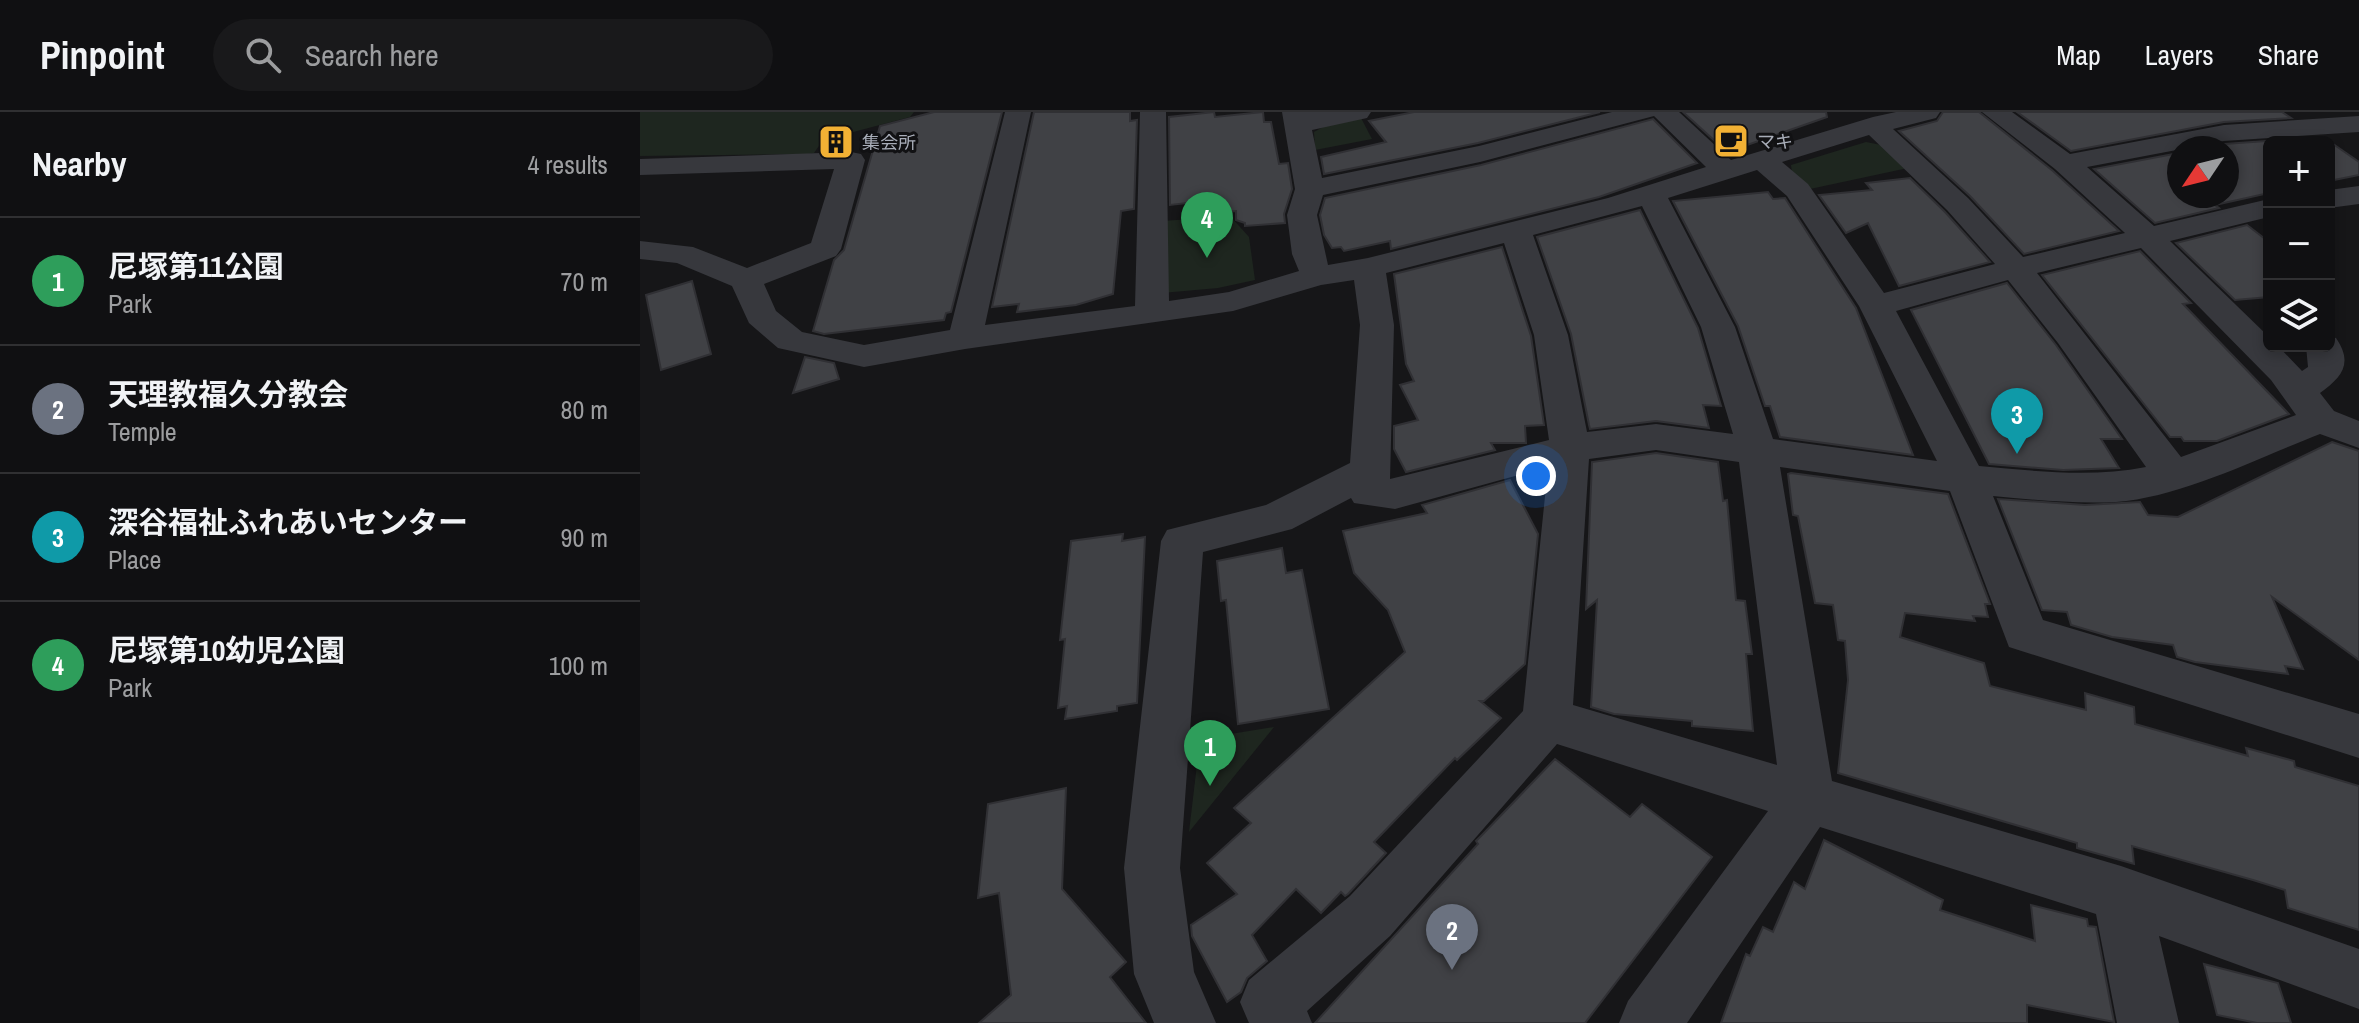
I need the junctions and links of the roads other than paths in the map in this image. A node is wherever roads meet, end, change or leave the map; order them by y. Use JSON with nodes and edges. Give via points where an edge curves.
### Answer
{"nodes":[{"id":1,"x":1018,"y":112,"type":"edge"},
{"id":2,"x":1153,"y":112,"type":"edge"},
{"id":3,"x":1358,"y":112,"type":"edge"},
{"id":4,"x":1643,"y":112,"type":"edge"},
{"id":5,"x":1664,"y":112,"type":"edge"},
{"id":6,"x":1927,"y":112,"type":"edge"},
{"id":7,"x":1995,"y":112,"type":"edge"},
{"id":8,"x":1297,"y":118,"type":"edge"},
{"id":9,"x":2359,"y":124,"type":"edge"},
{"id":10,"x":1873,"y":125,"type":"junction"},
{"id":11,"x":1761,"y":159,"type":"junction"},
{"id":12,"x":2065,"y":163,"type":"junction"},
{"id":13,"x":640,"y":167,"type":"edge"},
{"id":14,"x":1725,"y":170,"type":"junction"},
{"id":15,"x":1310,"y":189,"type":"junction"},
{"id":16,"x":2359,"y":195,"type":"edge"},
{"id":17,"x":1652,"y":196,"type":"junction"},
{"id":18,"x":2335,"y":198,"type":"edge"},
{"id":19,"x":2263,"y":210,"type":"edge"},
{"id":20,"x":1516,"y":231,"type":"junction"},
{"id":21,"x":2147,"y":236,"type":"junction"},
{"id":22,"x":640,"y":250,"type":"edge"},
{"id":23,"x":1369,"y":268,"type":"junction"},
{"id":24,"x":2017,"y":268,"type":"junction"},
{"id":25,"x":1317,"y":276,"type":"junction"},
{"id":26,"x":746,"y":280,"type":"junction"},
{"id":27,"x":1876,"y":306,"type":"junction"},
{"id":28,"x":1152,"y":314,"type":"junction"},
{"id":29,"x":965,"y":338,"type":"junction"},
{"id":30,"x":2324,"y":352,"type":"edge"},
{"id":31,"x":2309,"y":405,"type":"junction"},
{"id":32,"x":2359,"y":435,"type":"edge"},
{"id":33,"x":1570,"y":448,"type":"junction"},
{"id":34,"x":1758,"y":452,"type":"junction"},
{"id":35,"x":1371,"y":470,"type":"junction"},
{"id":36,"x":2173,"y":475,"type":"junction"},
{"id":37,"x":1966,"y":479,"type":"junction"},
{"id":38,"x":1547,"y":719,"type":"junction"},
{"id":39,"x":2359,"y":736,"type":"edge"},
{"id":40,"x":1808,"y":799,"type":"junction"},
{"id":41,"x":2121,"y":894,"type":"junction"},
{"id":42,"x":2359,"y":979,"type":"edge"},
{"id":43,"x":1185,"y":1023,"type":"edge"},
{"id":44,"x":1281,"y":1023,"type":"edge"},
{"id":45,"x":1650,"y":1023,"type":"edge"},
{"id":46,"x":2148,"y":1023,"type":"edge"}],
"edges":[{"from":1,"to":29,"type":"street"},
{"from":2,"to":28,"type":"street"},
{"from":3,"to":8,"type":"street"},
{"from":4,"to":15,"type":"street","via":[[1480,154]]},
{"from":5,"to":14,"type":"street"},
{"from":6,"to":10,"type":"street"},
{"from":7,"to":12,"type":"street"},
{"from":8,"to":15,"type":"street"},
{"from":9,"to":12,"type":"street","via":[[2224,133]]},
{"from":10,"to":11,"type":"street"},
{"from":10,"to":24,"type":"street"},
{"from":11,"to":14,"type":"street"},
{"from":11,"to":27,"type":"street","via":[[1798,190]]},
{"from":12,"to":21,"type":"street"},
{"from":13,"to":26,"type":"street","via":[[851,160],[825,249]]},
{"from":14,"to":17,"type":"street"},
{"from":15,"to":25,"type":"street","via":[[1302,215]]},
{"from":16,"to":18,"type":"street"},
{"from":17,"to":20,"type":"street"},
{"from":17,"to":34,"type":"street","via":[[1718,327]]},
{"from":19,"to":21,"type":"street"},
{"from":20,"to":23,"type":"street"},
{"from":20,"to":33,"type":"street","via":[[1551,335]]},
{"from":21,"to":24,"type":"street"},
{"from":21,"to":31,"type":"street","via":[[2284,372]]},
{"from":22,"to":26,"type":"street","via":[[662,249],[709,261]]},
{"from":23,"to":25,"type":"street"},
{"from":23,"to":35,"type":"street","via":[[1377,325]]},
{"from":24,"to":27,"type":"street"},
{"from":24,"to":36,"type":"street"},
{"from":25,"to":28,"type":"street","via":[[1233,301]]},
{"from":26,"to":29,"type":"street","via":[[761,316],[790,340],[864,356]]},
{"from":27,"to":37,"type":"street"},
{"from":28,"to":29,"type":"street"},
{"from":30,"to":31,"type":"street","via":[[2326,371]]},
{"from":31,"to":32,"type":"street"},
{"from":31,"to":36,"type":"street"},
{"from":33,"to":34,"type":"street","via":[[1656,437]]},
{"from":33,"to":35,"type":"street","via":[[1395,494],[1369,493]]},
{"from":33,"to":38,"type":"street"},
{"from":34,"to":37,"type":"street"},
{"from":34,"to":40,"type":"street"},
{"from":35,"to":43,"type":"street","via":[[1277,518],[1182,541],[1152,868],[1164,974]]},
{"from":36,"to":37,"type":"street","via":[[2118,487]]},
{"from":37,"to":39,"type":"street","via":[[2025,634]]},
{"from":38,"to":40,"type":"street"},
{"from":38,"to":44,"type":"street","via":[[1370,916],[1271,1002]]},
{"from":40,"to":41,"type":"street"},
{"from":40,"to":45,"type":"street"},
{"from":41,"to":42,"type":"street"},
{"from":41,"to":46,"type":"street"}]}
